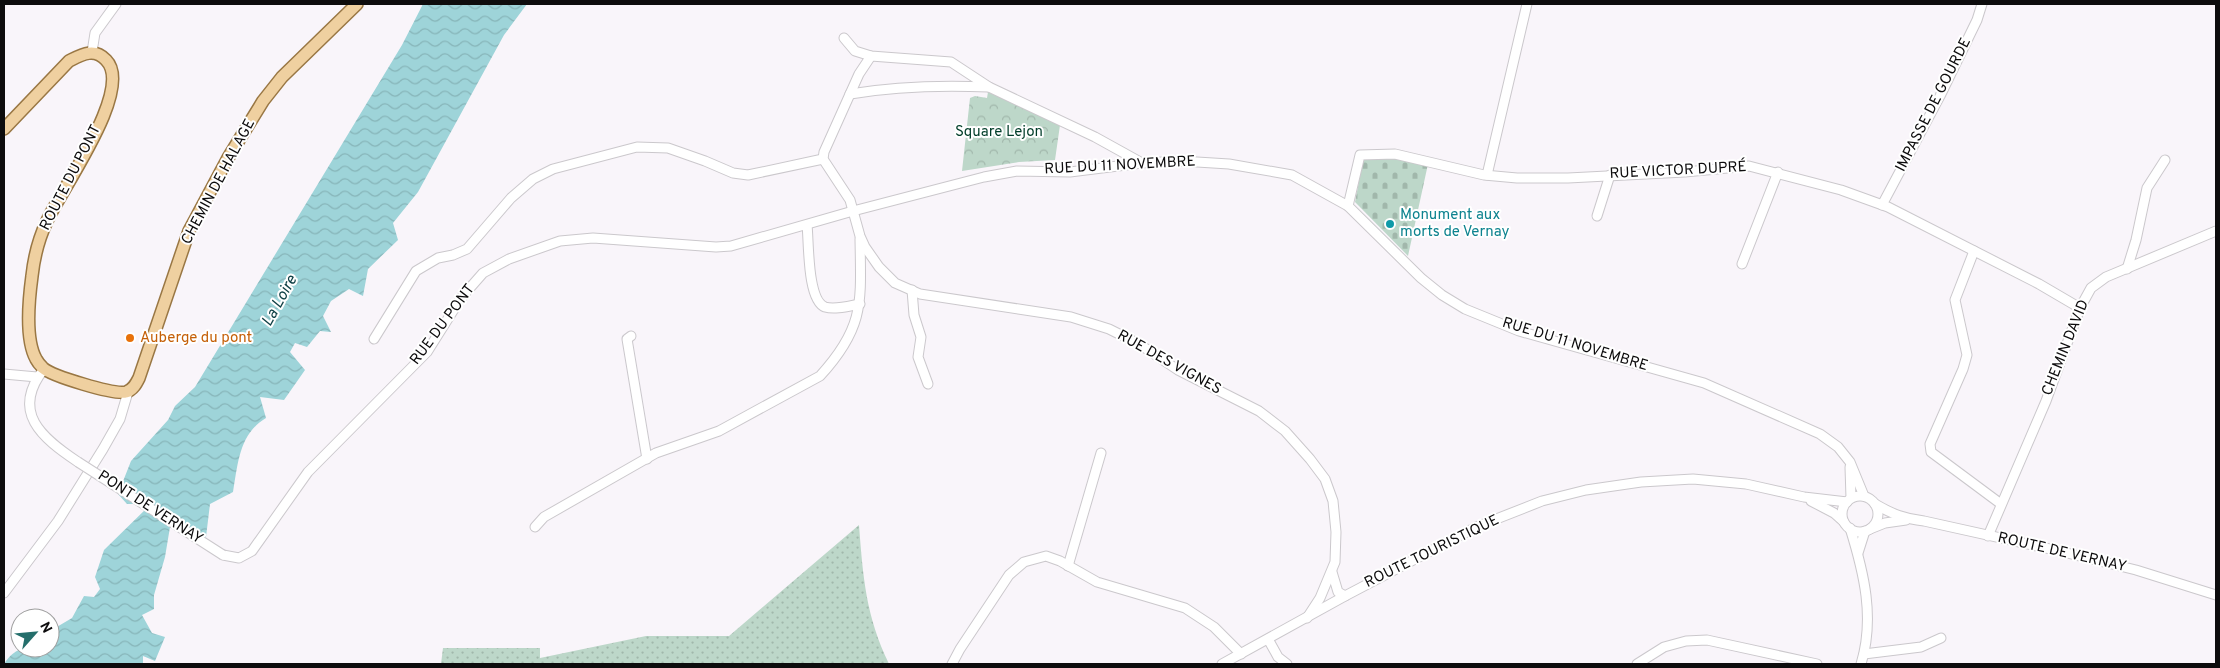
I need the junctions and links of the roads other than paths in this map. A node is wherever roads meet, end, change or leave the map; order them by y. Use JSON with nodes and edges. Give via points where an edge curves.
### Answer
{"nodes":[{"id":1,"x":116,"y":4,"type":"edge"},
{"id":2,"x":357,"y":4,"type":"edge"},
{"id":3,"x":1527,"y":4,"type":"edge"},
{"id":4,"x":1982,"y":4,"type":"edge"},
{"id":5,"x":844,"y":38,"type":"dead end"},
{"id":6,"x":92,"y":52,"type":"junction"},
{"id":7,"x":871,"y":56,"type":"junction"},
{"id":8,"x":989,"y":87,"type":"junction"},
{"id":9,"x":850,"y":94,"type":"junction"},
{"id":10,"x":4,"y":129,"type":"edge"},
{"id":11,"x":823,"y":158,"type":"junction"},
{"id":12,"x":2165,"y":160,"type":"dead end"},
{"id":13,"x":1142,"y":163,"type":"junction"},
{"id":14,"x":1778,"y":172,"type":"junction"},
{"id":15,"x":1487,"y":175,"type":"junction"},
{"id":16,"x":1610,"y":175,"type":"junction"},
{"id":17,"x":1882,"y":205,"type":"junction"},
{"id":18,"x":1348,"y":206,"type":"junction"},
{"id":19,"x":853,"y":211,"type":"junction"},
{"id":20,"x":1597,"y":216,"type":"dead end"},
{"id":21,"x":808,"y":225,"type":"junction"},
{"id":22,"x":2216,"y":231,"type":"edge"},
{"id":23,"x":860,"y":236,"type":"junction"},
{"id":24,"x":1974,"y":251,"type":"junction"},
{"id":25,"x":1742,"y":264,"type":"dead end"},
{"id":26,"x":2127,"y":269,"type":"junction"},
{"id":27,"x":912,"y":290,"type":"junction"},
{"id":28,"x":860,"y":304,"type":"junction"},
{"id":29,"x":2080,"y":308,"type":"junction"},
{"id":30,"x":631,"y":336,"type":"dead end"},
{"id":31,"x":374,"y":339,"type":"dead end"},
{"id":32,"x":40,"y":373,"type":"junction"},
{"id":33,"x":4,"y":374,"type":"edge"},
{"id":34,"x":928,"y":384,"type":"dead end"},
{"id":35,"x":128,"y":392,"type":"junction"},
{"id":36,"x":1101,"y":453,"type":"dead end"},
{"id":37,"x":647,"y":459,"type":"junction"},
{"id":38,"x":1850,"y":462,"type":"junction"},
{"id":39,"x":1864,"y":496,"type":"junction"},
{"id":40,"x":1804,"y":497,"type":"junction"},
{"id":41,"x":1849,"y":500,"type":"junction"},
{"id":42,"x":1875,"y":504,"type":"junction"},
{"id":43,"x":2001,"y":504,"type":"junction"},
{"id":44,"x":1906,"y":520,"type":"junction"},
{"id":45,"x":1847,"y":526,"type":"junction"},
{"id":46,"x":535,"y":527,"type":"dead end"},
{"id":47,"x":1868,"y":530,"type":"junction"},
{"id":48,"x":1988,"y":536,"type":"junction"},
{"id":49,"x":1858,"y":553,"type":"junction"},
{"id":50,"x":223,"y":555,"type":"joint"},
{"id":51,"x":1068,"y":566,"type":"junction"},
{"id":52,"x":1332,"y":572,"type":"junction"},
{"id":53,"x":4,"y":593,"type":"edge"},
{"id":54,"x":2216,"y":595,"type":"edge"},
{"id":55,"x":1345,"y":596,"type":"junction"},
{"id":56,"x":1307,"y":618,"type":"junction"},
{"id":57,"x":1942,"y":638,"type":"dead end"},
{"id":58,"x":1268,"y":639,"type":"junction"},
{"id":59,"x":1240,"y":654,"type":"junction"},
{"id":60,"x":1864,"y":654,"type":"junction"},
{"id":61,"x":952,"y":664,"type":"edge"},
{"id":62,"x":1222,"y":664,"type":"edge"},
{"id":63,"x":1287,"y":664,"type":"edge"},
{"id":64,"x":1637,"y":664,"type":"edge"},
{"id":65,"x":1818,"y":664,"type":"edge"},
{"id":66,"x":1861,"y":664,"type":"edge"}],
"edges":[{"from":1,"to":6,"type":"street","via":[[96,33]]},
{"from":2,"to":35,"type":"main road","name":"CHEMIN DE HALAGE","via":[[282,77],[244,131],[189,231],[139,378]]},
{"from":3,"to":15,"type":"street"},
{"from":4,"to":17,"type":"street","name":"IMPASSE DE GOURDE","via":[[1940,96]]},
{"from":5,"to":7,"type":"street","via":[[855,50]]},
{"from":6,"to":10,"type":"main road","via":[[68,61]]},
{"from":6,"to":32,"type":"main road","name":"ROUTE DU PONT","via":[[104,57],[113,71],[109,97],[93,140],[47,220],[38,246],[32,276],[30,322],[31,343]]},
{"from":7,"to":8,"type":"street","via":[[951,62]]},
{"from":7,"to":9,"type":"street"},
{"from":8,"to":9,"type":"street","via":[[881,88]]},
{"from":8,"to":13,"type":"street"},
{"from":9,"to":11,"type":"street"},
{"from":11,"to":19,"type":"street","name":"RUE DES VIGNES","via":[[850,200]]},
{"from":11,"to":31,"type":"street","via":[[748,175],[733,173],[668,148],[637,148],[552,170],[533,179],[511,198],[467,249],[438,258],[416,270]]},
{"from":12,"to":26,"type":"street","via":[[2146,188]]},
{"from":13,"to":18,"type":"street","name":"RUE DU 11 NOVEMBRE","via":[[1229,164],[1292,175]]},
{"from":13,"to":19,"type":"street","name":"RUE DU 11 NOVEMBRE","via":[[1070,172],[1017,171],[984,176]]},
{"from":14,"to":16,"type":"street","name":"RUE VICTOR DUPRÉ","via":[[1749,166]]},
{"from":14,"to":17,"type":"street","name":"RUE VICTOR DUPRÉ"},
{"from":14,"to":25,"type":"street"},
{"from":15,"to":16,"type":"street","name":"RUE VICTOR DUPRÉ","via":[[1517,178]]},
{"from":15,"to":18,"type":"street","name":"RUE VICTOR DUPRÉ","via":[[1395,154],[1360,155]]},
{"from":16,"to":20,"type":"street"},
{"from":17,"to":24,"type":"street","name":"RUE VICTOR DUPRÉ"},
{"from":18,"to":38,"type":"street","name":"RUE DU 11 NOVEMBRE","via":[[1421,278],[1465,309],[1519,331],[1704,383],[1820,434],[1838,447]]},
{"from":19,"to":21,"type":"street","name":"RUE DU PONT"},
{"from":19,"to":23,"type":"street","name":"RUE DES VIGNES"},
{"from":21,"to":28,"type":"street","via":[[812,289],[817,301],[831,308]]},
{"from":21,"to":50,"type":"street","name":"RUE DU PONT","via":[[731,246],[716,247],[592,238],[560,241],[510,259],[483,273],[461,298],[427,352],[308,472],[252,551],[239,558]]},
{"from":22,"to":26,"type":"street","name":"CHEMIN DAVID"},
{"from":23,"to":27,"type":"street","name":"RUE DES VIGNES","via":[[879,267],[895,283]]},
{"from":23,"to":28,"type":"street"},
{"from":24,"to":29,"type":"street","name":"RUE VICTOR DUPRÉ"},
{"from":24,"to":43,"type":"street","via":[[1955,300],[1967,355],[1930,444],[1931,452]]},
{"from":26,"to":29,"type":"street","name":"CHEMIN DAVID","via":[[2106,277],[2092,288]]},
{"from":27,"to":34,"type":"street","via":[[914,315],[921,337],[918,357]]},
{"from":27,"to":52,"type":"street","name":"RUE DES VIGNES","via":[[971,304],[1071,317],[1109,329],[1178,370],[1259,411],[1285,431],[1325,479],[1333,502],[1336,532]]},
{"from":28,"to":37,"type":"street","via":[[851,334],[820,376],[719,431]]},
{"from":29,"to":43,"type":"street","name":"CHEMIN DAVID","via":[[2046,401]]},
{"from":30,"to":37,"type":"street","via":[[627,340]]},
{"from":32,"to":33,"type":"street","via":[[21,377]]},
{"from":32,"to":35,"type":"main road","via":[[115,392]]},
{"from":32,"to":50,"type":"street","name":"PONT DE VERNAY","bridge":true,"via":[[30,398],[30,412],[34,424],[55,447]]},
{"from":35,"to":53,"type":"street","name":"CHEMIN DE HALAGE","via":[[120,419],[103,448],[58,520]]},
{"from":36,"to":51,"type":"street"},
{"from":37,"to":46,"type":"street","via":[[544,517]]},
{"from":38,"to":39,"type":"street","name":"RUE DU 11 NOVEMBRE"},
{"from":38,"to":41,"type":"street"},
{"from":39,"to":41,"type":"street"},
{"from":39,"to":42,"type":"street"},
{"from":40,"to":41,"type":"street","name":"ROUTE TOURISTIQUE"},
{"from":40,"to":45,"type":"street","name":"ROUTE TOURISTIQUE","via":[[1834,513]]},
{"from":40,"to":55,"type":"street","name":"ROUTE TOURISTIQUE","via":[[1746,484],[1694,479],[1586,490],[1542,501],[1476,527]]},
{"from":41,"to":45,"type":"street","via":[[1842,512]]},
{"from":42,"to":44,"type":"street","name":"ROUTE DE VERNAY"},
{"from":42,"to":47,"type":"street","via":[[1877,520]]},
{"from":43,"to":48,"type":"street","name":"CHEMIN DAVID"},
{"from":44,"to":47,"type":"street","name":"ROUTE DE VERNAY"},
{"from":44,"to":48,"type":"street","name":"ROUTE DE VERNAY"},
{"from":45,"to":47,"type":"street","via":[[1856,531]]},
{"from":45,"to":49,"type":"street"},
{"from":47,"to":49,"type":"street"},
{"from":48,"to":54,"type":"street","name":"ROUTE DE VERNAY","via":[[2136,570]]},
{"from":49,"to":60,"type":"street","via":[[1868,604]]},
{"from":51,"to":59,"type":"street","via":[[1097,582],[1185,608],[1214,627]]},
{"from":51,"to":61,"type":"street","via":[[1046,556],[1024,562],[1009,575]]},
{"from":52,"to":55,"type":"street","via":[[1338,592]]},
{"from":52,"to":56,"type":"street","name":"RUE DES VIGNES"},
{"from":55,"to":56,"type":"street","name":"ROUTE TOURISTIQUE"},
{"from":56,"to":58,"type":"street","name":"ROUTE TOURISTIQUE"},
{"from":57,"to":60,"type":"street","via":[[1921,647]]},
{"from":58,"to":59,"type":"street","name":"ROUTE TOURISTIQUE"},
{"from":58,"to":63,"type":"street","via":[[1278,657]]},
{"from":59,"to":62,"type":"street","name":"ROUTE TOURISTIQUE"},
{"from":60,"to":66,"type":"street"},
{"from":64,"to":65,"type":"street","via":[[1664,646],[1706,640]]}]}
